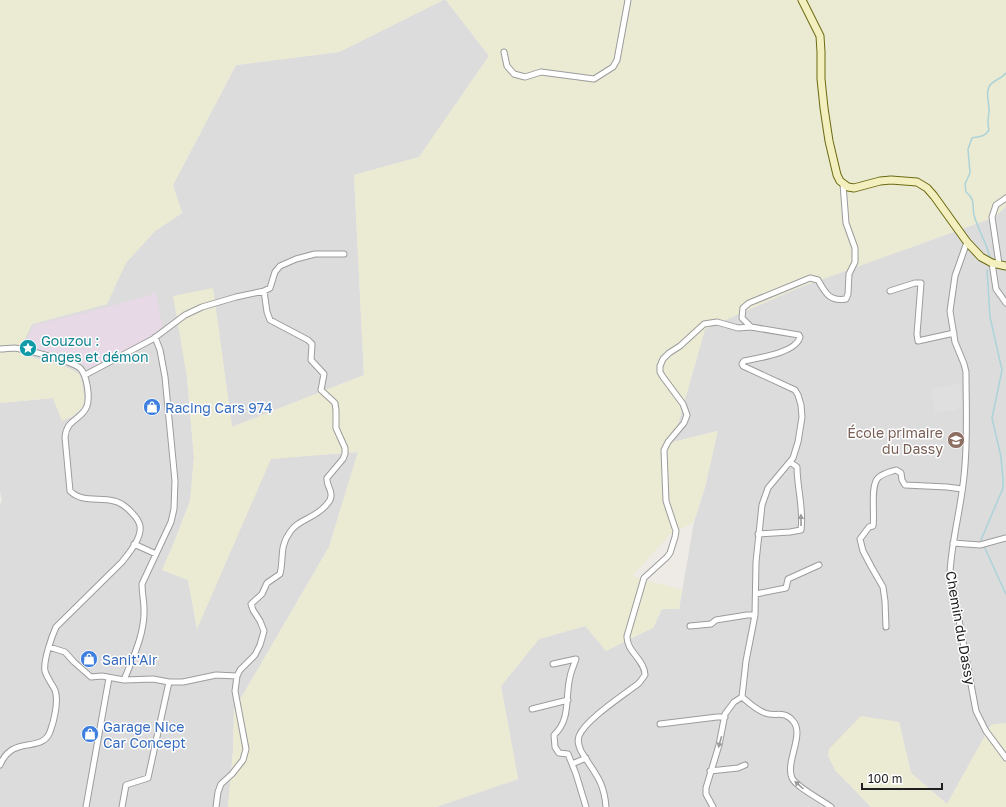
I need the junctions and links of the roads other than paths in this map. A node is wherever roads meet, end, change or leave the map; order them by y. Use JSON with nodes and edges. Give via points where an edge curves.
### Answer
{"nodes":[{"id":1,"x":628,"y":0,"type":"edge"},
{"id":2,"x":802,"y":0,"type":"edge"},
{"id":3,"x":504,"y":52,"type":"dead end"},
{"id":4,"x":844,"y":184,"type":"junction"},
{"id":5,"x":1006,"y":198,"type":"edge"},
{"id":6,"x":967,"y":242,"type":"junction"},
{"id":7,"x":344,"y":254,"type":"dead end"},
{"id":8,"x":999,"y":264,"type":"edge"},
{"id":9,"x":264,"y":291,"type":"junction"},
{"id":10,"x":890,"y":291,"type":"dead end"},
{"id":11,"x":1006,"y":303,"type":"edge"},
{"id":12,"x":751,"y":327,"type":"junction"},
{"id":13,"x":954,"y":332,"type":"junction"},
{"id":14,"x":155,"y":337,"type":"junction"},
{"id":15,"x":0,"y":349,"type":"edge"},
{"id":16,"x":85,"y":375,"type":"junction"},
{"id":17,"x":790,"y":462,"type":"junction"},
{"id":18,"x":962,"y":489,"type":"junction"},
{"id":19,"x":758,"y":534,"type":"junction"},
{"id":20,"x":1006,"y":538,"type":"edge"},
{"id":21,"x":953,"y":543,"type":"junction"},
{"id":22,"x":134,"y":544,"type":"junction"},
{"id":23,"x":156,"y":554,"type":"junction"},
{"id":24,"x":819,"y":565,"type":"dead end"},
{"id":25,"x":756,"y":594,"type":"junction"},
{"id":26,"x":755,"y":615,"type":"junction"},
{"id":27,"x":690,"y":626,"type":"dead end"},
{"id":28,"x":886,"y":627,"type":"dead end"},
{"id":29,"x":49,"y":647,"type":"junction"},
{"id":30,"x":553,"y":664,"type":"dead end"},
{"id":31,"x":237,"y":676,"type":"junction"},
{"id":32,"x":109,"y":678,"type":"junction"},
{"id":33,"x":124,"y":680,"type":"junction"},
{"id":34,"x":169,"y":682,"type":"junction"},
{"id":35,"x":742,"y":697,"type":"junction"},
{"id":36,"x":568,"y":700,"type":"junction"},
{"id":37,"x":532,"y":709,"type":"dead end"},
{"id":38,"x":725,"y":717,"type":"junction"},
{"id":39,"x":660,"y":724,"type":"dead end"},
{"id":40,"x":586,"y":758,"type":"junction"},
{"id":41,"x":1006,"y":758,"type":"edge"},
{"id":42,"x":572,"y":764,"type":"junction"},
{"id":43,"x":0,"y":765,"type":"edge"},
{"id":44,"x":745,"y":765,"type":"dead end"},
{"id":45,"x":710,"y":771,"type":"junction"},
{"id":46,"x":86,"y":807,"type":"edge"},
{"id":47,"x":122,"y":807,"type":"edge"},
{"id":48,"x":216,"y":807,"type":"edge"},
{"id":49,"x":586,"y":807,"type":"edge"},
{"id":50,"x":606,"y":807,"type":"edge"},
{"id":51,"x":713,"y":807,"type":"edge"},
{"id":52,"x":831,"y":807,"type":"edge"}],
"edges":[{"from":1,"to":3,"type":"street","via":[[617,60],[613,67],[594,79],[541,72],[525,78],[514,74],[507,66]]},
{"from":2,"to":4,"type":"main road","via":[[820,36],[824,108],[837,175]]},
{"from":4,"to":6,"type":"main road","via":[[854,188],[891,180],[917,182],[934,196]]},
{"from":4,"to":12,"type":"street","via":[[846,223],[855,248],[855,262],[849,274],[846,299],[839,300],[828,296],[818,280],[810,278],[749,303],[743,308],[742,318]]},
{"from":5,"to":8,"type":"street","via":[[996,205],[992,216]]},
{"from":6,"to":8,"type":"main road","via":[[981,257]]},
{"from":6,"to":13,"type":"street","name":"Chemin du Dassy","via":[[955,276],[950,311]]},
{"from":7,"to":9,"type":"street","via":[[315,254],[280,266],[275,272],[270,288]]},
{"from":8,"to":11,"type":"street","via":[[996,289]]},
{"from":9,"to":14,"type":"street","via":[[202,307],[185,315]]},
{"from":9,"to":31,"type":"street","via":[[270,320],[308,340],[312,346],[311,360],[324,374],[321,390],[336,406],[336,428],[345,445],[345,454],[327,478],[330,500],[317,514],[290,531],[284,541],[280,574],[268,583],[252,604],[264,631],[260,645]]},
{"from":10,"to":13,"type":"street","via":[[921,283],[918,341]]},
{"from":12,"to":17,"type":"street","via":[[800,337],[795,345],[775,355],[744,361],[742,364],[795,390],[798,395],[802,417],[798,442]]},
{"from":12,"to":40,"type":"street","via":[[738,328],[717,322],[704,324],[680,346],[669,352],[661,362],[660,372],[683,404],[687,414],[684,423],[664,450],[665,496],[676,537],[667,557],[644,578],[627,636],[628,644],[644,669],[645,675],[582,731],[579,746]]},
{"from":13,"to":18,"type":"street","name":"Chemin du Dassy","via":[[966,372]]},
{"from":14,"to":16,"type":"street"},
{"from":14,"to":23,"type":"street","via":[[165,377],[175,480],[171,522]]},
{"from":15,"to":16,"type":"street","via":[[16,348],[68,362]]},
{"from":16,"to":22,"type":"street","via":[[88,404],[83,413],[70,423],[65,431],[70,491],[76,497],[115,501],[130,510],[140,526]]},
{"from":17,"to":19,"type":"street","via":[[768,488],[762,505]]},
{"from":19,"to":17,"type":"street","one_way":true,"via":[[801,530],[802,506],[797,468]]},
{"from":18,"to":21,"type":"street","name":"Chemin du Dassy"},
{"from":18,"to":28,"type":"street","via":[[905,485],[901,473],[896,470],[877,478],[874,487],[873,526],[869,527],[860,539],[866,557],[883,586]]},
{"from":19,"to":25,"type":"street"},
{"from":20,"to":21,"type":"street","via":[[980,545]]},
{"from":21,"to":41,"type":"street","name":"Chemin du Dassy","via":[[950,574],[976,711],[986,731]]},
{"from":22,"to":23,"type":"street"},
{"from":22,"to":29,"type":"street","via":[[122,562],[56,627]]},
{"from":23,"to":33,"type":"street","via":[[142,584],[142,627],[138,645]]},
{"from":24,"to":25,"type":"street","via":[[788,579],[786,588]]},
{"from":25,"to":26,"type":"street"},
{"from":26,"to":27,"type":"street"},
{"from":26,"to":35,"type":"street"},
{"from":29,"to":32,"type":"street","via":[[65,652],[91,677]]},
{"from":29,"to":43,"type":"street","via":[[45,671],[57,697],[50,732],[39,743],[14,748]]},
{"from":30,"to":36,"type":"street","via":[[576,659],[570,677]]},
{"from":31,"to":34,"type":"street","via":[[216,675],[183,682]]},
{"from":31,"to":48,"type":"street","via":[[235,691],[246,749],[243,760],[221,784]]},
{"from":32,"to":33,"type":"street"},
{"from":32,"to":46,"type":"street"},
{"from":33,"to":34,"type":"street","via":[[153,678]]},
{"from":34,"to":47,"type":"street","via":[[148,778],[126,785]]},
{"from":35,"to":38,"type":"street","via":[[730,706]]},
{"from":52,"to":35,"type":"street","one_way":true,"via":[[802,788],[792,778],[790,768],[796,734],[794,722],[784,714],[767,714]]},
{"from":36,"to":37,"type":"street"},
{"from":36,"to":42,"type":"street","via":[[567,712],[554,735],[555,747],[559,753],[568,754]]},
{"from":38,"to":39,"type":"street"},
{"from":38,"to":45,"type":"street","one_way":true},
{"from":40,"to":42,"type":"street"},
{"from":40,"to":50,"type":"street","via":[[602,785]]},
{"from":42,"to":49,"type":"street"},
{"from":44,"to":45,"type":"street"},
{"from":45,"to":51,"type":"street","via":[[706,794]]}]}
